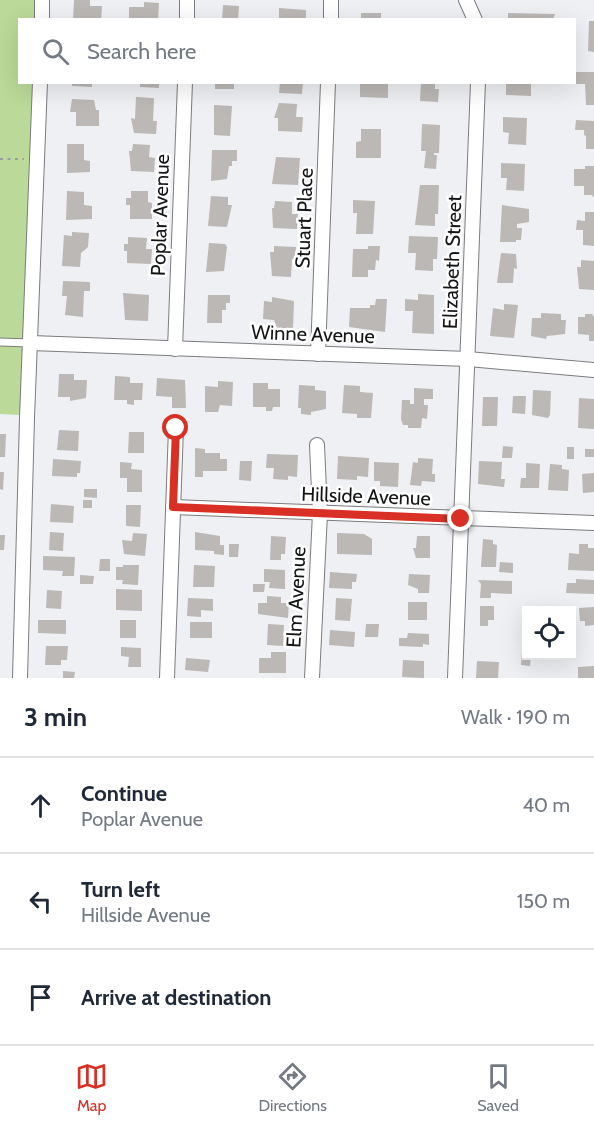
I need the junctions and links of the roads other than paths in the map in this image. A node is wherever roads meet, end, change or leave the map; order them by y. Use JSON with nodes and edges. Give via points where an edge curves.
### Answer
{"nodes":[{"id":1,"x":42,"y":0,"type":"edge"},
{"id":2,"x":188,"y":0,"type":"edge"},
{"id":3,"x":331,"y":0,"type":"edge"},
{"id":4,"x":466,"y":0,"type":"edge"},
{"id":5,"x":42,"y":18,"type":"edge"},
{"id":6,"x":187,"y":18,"type":"edge"},
{"id":7,"x":331,"y":18,"type":"edge"},
{"id":8,"x":474,"y":18,"type":"edge"},
{"id":9,"x":40,"y":84,"type":"edge"},
{"id":10,"x":184,"y":84,"type":"edge"},
{"id":11,"x":328,"y":84,"type":"edge"},
{"id":12,"x":478,"y":84,"type":"edge"},
{"id":13,"x":0,"y":342,"type":"edge"},
{"id":14,"x":31,"y":343,"type":"junction"},
{"id":15,"x":175,"y":348,"type":"junction"},
{"id":16,"x":318,"y":354,"type":"junction"},
{"id":17,"x":468,"y":359,"type":"junction"},
{"id":18,"x":594,"y":370,"type":"edge"},
{"id":19,"x":176,"y":428,"type":"dead end"},
{"id":20,"x":317,"y":445,"type":"dead end"},
{"id":21,"x":173,"y":507,"type":"junction"},
{"id":22,"x":320,"y":513,"type":"junction"},
{"id":23,"x":461,"y":519,"type":"junction"},
{"id":24,"x":594,"y":523,"type":"edge"},
{"id":25,"x":20,"y":678,"type":"edge"},
{"id":26,"x":167,"y":678,"type":"edge"},
{"id":27,"x":312,"y":678,"type":"edge"},
{"id":28,"x":455,"y":678,"type":"edge"}],
"edges":[{"from":1,"to":5,"type":"street"},
{"from":2,"to":6,"type":"street"},
{"from":3,"to":7,"type":"street"},
{"from":4,"to":8,"type":"street"},
{"from":9,"to":14,"type":"street"},
{"from":10,"to":15,"type":"street","name":"Poplar Avenue"},
{"from":11,"to":16,"type":"street","name":"Stuart Place"},
{"from":12,"to":17,"type":"street","name":"Elizabeth Street"},
{"from":13,"to":14,"type":"lane"},
{"from":14,"to":15,"type":"street","name":"Winne Avenue"},
{"from":14,"to":25,"type":"street"},
{"from":15,"to":16,"type":"street","name":"Winne Avenue"},
{"from":16,"to":17,"type":"street","name":"Winne Avenue"},
{"from":17,"to":18,"type":"street","name":"Winne Avenue"},
{"from":17,"to":23,"type":"street","name":"Elizabeth Street"},
{"from":19,"to":21,"type":"street"},
{"from":20,"to":22,"type":"street","name":"Elm Avenue"},
{"from":21,"to":22,"type":"street","name":"Hillside Avenue"},
{"from":21,"to":26,"type":"street"},
{"from":22,"to":23,"type":"street","name":"Hillside Avenue"},
{"from":22,"to":27,"type":"street","name":"Elm Avenue"},
{"from":23,"to":24,"type":"street","name":"Hillside Avenue"},
{"from":23,"to":28,"type":"street","name":"Elizabeth Street"}]}
